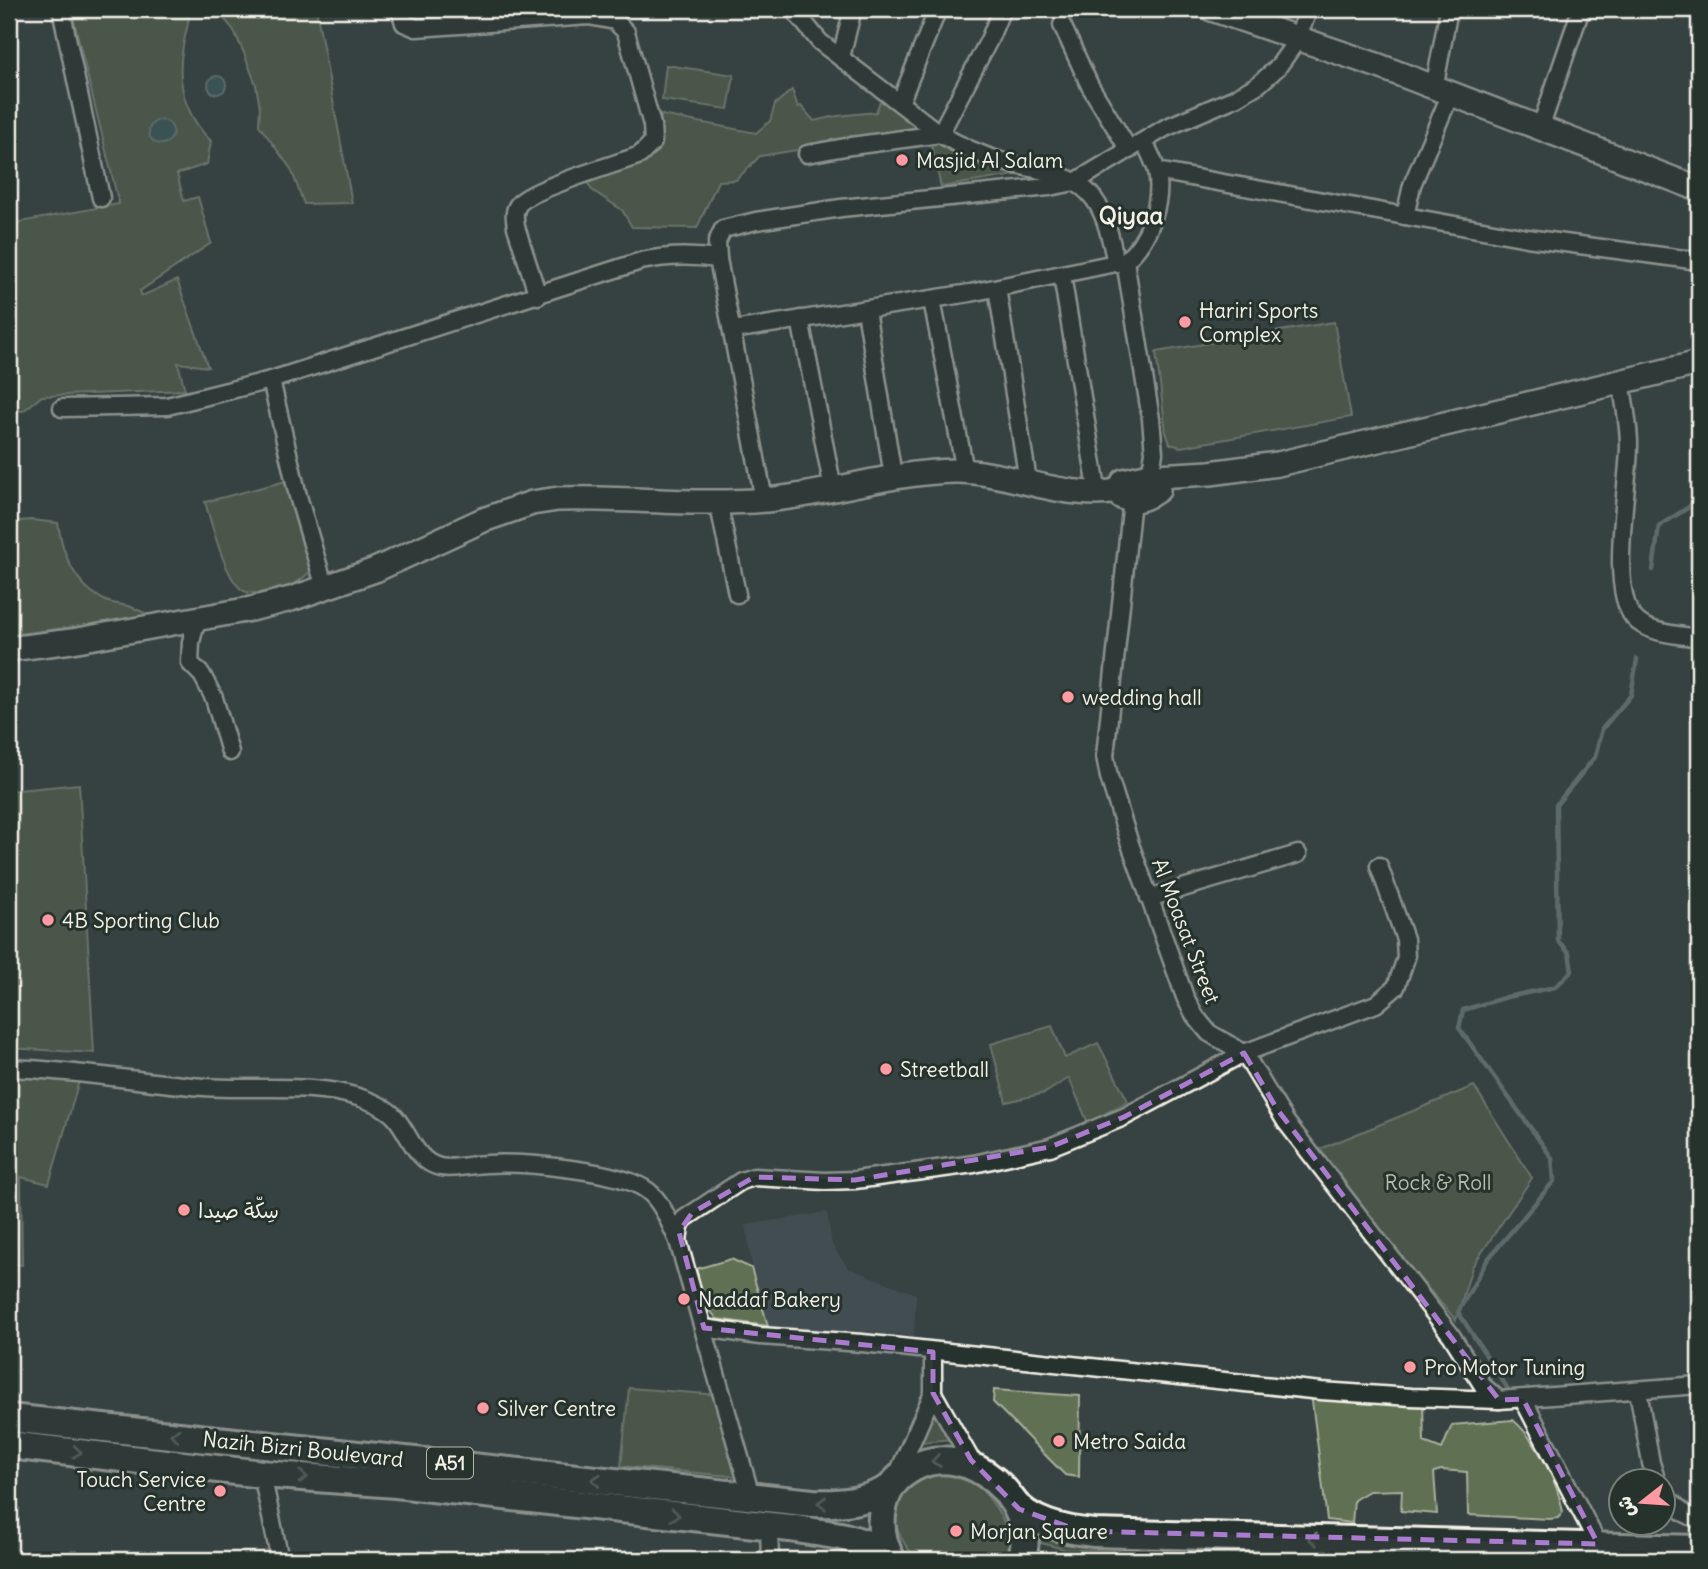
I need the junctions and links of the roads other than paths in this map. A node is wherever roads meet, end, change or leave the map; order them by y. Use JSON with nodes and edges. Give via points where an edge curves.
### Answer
{"nodes":[{"id":1,"x":61,"y":9,"type":"edge"},
{"id":2,"x":400,"y":9,"type":"edge"},
{"id":3,"x":793,"y":9,"type":"edge"},
{"id":4,"x":853,"y":9,"type":"edge"},
{"id":5,"x":938,"y":9,"type":"edge"},
{"id":6,"x":1002,"y":9,"type":"edge"},
{"id":7,"x":1212,"y":9,"type":"edge"},
{"id":8,"x":1309,"y":9,"type":"edge"},
{"id":9,"x":1449,"y":9,"type":"edge"},
{"id":10,"x":1581,"y":9,"type":"edge"},
{"id":11,"x":1062,"y":25,"type":"dead end"},
{"id":12,"x":1298,"y":38,"type":"junction"},
{"id":13,"x":841,"y":57,"type":"junction"},
{"id":14,"x":1442,"y":92,"type":"junction"},
{"id":15,"x":900,"y":103,"type":"junction"},
{"id":16,"x":1540,"y":129,"type":"junction"},
{"id":17,"x":940,"y":134,"type":"junction"},
{"id":18,"x":1143,"y":141,"type":"junction"},
{"id":19,"x":1129,"y":150,"type":"junction"},
{"id":20,"x":807,"y":155,"type":"dead end"},
{"id":21,"x":1157,"y":171,"type":"junction"},
{"id":22,"x":1075,"y":182,"type":"junction"},
{"id":23,"x":1699,"y":189,"type":"edge"},
{"id":24,"x":101,"y":198,"type":"dead end"},
{"id":25,"x":1405,"y":216,"type":"junction"},
{"id":26,"x":718,"y":259,"type":"junction"},
{"id":27,"x":1699,"y":261,"type":"edge"},
{"id":28,"x":1120,"y":262,"type":"junction"},
{"id":29,"x":1062,"y":275,"type":"junction"},
{"id":30,"x":997,"y":288,"type":"junction"},
{"id":31,"x":538,"y":296,"type":"junction"},
{"id":32,"x":932,"y":300,"type":"junction"},
{"id":33,"x":866,"y":310,"type":"junction"},
{"id":34,"x":800,"y":319,"type":"junction"},
{"id":35,"x":733,"y":330,"type":"junction"},
{"id":36,"x":1699,"y":363,"type":"edge"},
{"id":37,"x":271,"y":380,"type":"junction"},
{"id":38,"x":1621,"y":381,"type":"junction"},
{"id":39,"x":62,"y":408,"type":"dead end"},
{"id":40,"x":965,"y":471,"type":"junction"},
{"id":41,"x":893,"y":476,"type":"junction"},
{"id":42,"x":1155,"y":480,"type":"junction"},
{"id":43,"x":1028,"y":481,"type":"junction"},
{"id":44,"x":833,"y":489,"type":"junction"},
{"id":45,"x":1116,"y":495,"type":"junction"},
{"id":46,"x":764,"y":500,"type":"junction"},
{"id":47,"x":718,"y":501,"type":"junction"},
{"id":48,"x":325,"y":588,"type":"junction"},
{"id":49,"x":737,"y":594,"type":"dead end"},
{"id":50,"x":197,"y":618,"type":"junction"},
{"id":51,"x":1699,"y":638,"type":"edge"},
{"id":52,"x":9,"y":649,"type":"edge"},
{"id":53,"x":230,"y":752,"type":"dead end"},
{"id":54,"x":1298,"y":854,"type":"dead end"},
{"id":55,"x":1379,"y":866,"type":"dead end"},
{"id":56,"x":1149,"y":898,"type":"junction"},
{"id":57,"x":1244,"y":1053,"type":"junction"},
{"id":58,"x":9,"y":1068,"type":"edge"},
{"id":59,"x":678,"y":1241,"type":"junction"},
{"id":60,"x":704,"y":1328,"type":"junction"},
{"id":61,"x":933,"y":1352,"type":"junction"},
{"id":62,"x":1699,"y":1385,"type":"edge"},
{"id":63,"x":1638,"y":1391,"type":"junction"},
{"id":64,"x":933,"y":1393,"type":"junction"},
{"id":65,"x":1522,"y":1399,"type":"junction"},
{"id":66,"x":1499,"y":1400,"type":"junction"},
{"id":67,"x":9,"y":1418,"type":"edge"},
{"id":68,"x":9,"y":1445,"type":"edge"},
{"id":69,"x":1653,"y":1468,"type":"edge"},
{"id":70,"x":982,"y":1471,"type":"junction"},
{"id":71,"x":262,"y":1474,"type":"junction"},
{"id":72,"x":892,"y":1485,"type":"junction"},
{"id":73,"x":751,"y":1496,"type":"junction"},
{"id":74,"x":1010,"y":1497,"type":"junction"},
{"id":75,"x":1676,"y":1506,"type":"edge"},
{"id":76,"x":1699,"y":1520,"type":"edge"},
{"id":77,"x":769,"y":1526,"type":"junction"},
{"id":78,"x":1598,"y":1544,"type":"junction"},
{"id":79,"x":1699,"y":1549,"type":"edge"},
{"id":80,"x":889,"y":1554,"type":"edge"},
{"id":81,"x":280,"y":1560,"type":"edge"},
{"id":82,"x":770,"y":1560,"type":"edge"},
{"id":83,"x":1021,"y":1560,"type":"edge"}],
"edges":[{"from":1,"to":24,"type":"street"},
{"from":2,"to":31,"type":"street","via":[[404,23],[416,28],[589,16],[615,21],[626,32],[653,142],[640,155],[519,204],[516,227]]},
{"from":3,"to":13,"type":"street","via":[[814,36]]},
{"from":4,"to":13,"type":"street"},
{"from":5,"to":15,"type":"street"},
{"from":6,"to":17,"type":"street"},
{"from":7,"to":12,"type":"main road"},
{"from":8,"to":12,"type":"street"},
{"from":9,"to":14,"type":"street"},
{"from":10,"to":16,"type":"street"},
{"from":11,"to":19,"type":"street","via":[[1090,86]]},
{"from":12,"to":14,"type":"main road"},
{"from":12,"to":18,"type":"street","via":[[1278,67],[1254,88]]},
{"from":13,"to":15,"type":"street"},
{"from":14,"to":16,"type":"main road"},
{"from":14,"to":25,"type":"street"},
{"from":15,"to":17,"type":"street"},
{"from":16,"to":23,"type":"main road"},
{"from":17,"to":20,"type":"street"},
{"from":17,"to":22,"type":"street","via":[[989,157]]},
{"from":18,"to":19,"type":"street"},
{"from":18,"to":21,"type":"street"},
{"from":19,"to":22,"type":"street"},
{"from":21,"to":25,"type":"street"},
{"from":21,"to":28,"type":"street","via":[[1157,199],[1148,230],[1137,250]]},
{"from":22,"to":26,"type":"street","via":[[744,223],[720,233]]},
{"from":22,"to":28,"type":"street","via":[[1090,194],[1101,213]]},
{"from":25,"to":27,"type":"street","via":[[1576,246]]},
{"from":26,"to":31,"type":"street","via":[[664,256]]},
{"from":26,"to":35,"type":"street"},
{"from":28,"to":29,"type":"street"},
{"from":28,"to":42,"type":"street","via":[[1151,419]]},
{"from":29,"to":30,"type":"street"},
{"from":29,"to":45,"type":"street","name":"Al Moasat Street"},
{"from":30,"to":32,"type":"street"},
{"from":30,"to":43,"type":"street"},
{"from":31,"to":37,"type":"street"},
{"from":32,"to":33,"type":"street"},
{"from":32,"to":40,"type":"street"},
{"from":33,"to":34,"type":"street"},
{"from":33,"to":41,"type":"street"},
{"from":34,"to":35,"type":"street"},
{"from":34,"to":44,"type":"street"},
{"from":35,"to":46,"type":"street"},
{"from":36,"to":38,"type":"main road"},
{"from":37,"to":39,"type":"street","via":[[167,406]]},
{"from":37,"to":48,"type":"street"},
{"from":38,"to":42,"type":"main road","via":[[1278,464]]},
{"from":38,"to":51,"type":"street","via":[[1629,440],[1623,593],[1634,619],[1658,632]]},
{"from":40,"to":41,"type":"main road"},
{"from":40,"to":43,"type":"main road"},
{"from":41,"to":44,"type":"main road"},
{"from":42,"to":45,"type":"main road","via":[[1124,481]]},
{"from":43,"to":45,"type":"main road","via":[[1049,488]]},
{"from":44,"to":46,"type":"main road"},
{"from":45,"to":56,"type":"street","name":"Al Moasat Street","via":[[1105,756]]},
{"from":46,"to":47,"type":"main road"},
{"from":47,"to":48,"type":"main road","via":[[544,501],[483,520]]},
{"from":47,"to":49,"type":"street"},
{"from":48,"to":50,"type":"main road","via":[[274,604]]},
{"from":50,"to":52,"type":"main road"},
{"from":50,"to":53,"type":"street","via":[[190,663],[214,698]]},
{"from":54,"to":56,"type":"street"},
{"from":55,"to":57,"type":"street","via":[[1405,939],[1406,958],[1396,987],[1376,1004]]},
{"from":56,"to":57,"type":"street","name":"Al Moasat Street","via":[[1191,1009],[1209,1033]]},
{"from":57,"to":59,"type":"street","via":[[1124,1117],[1032,1152],[855,1180],[747,1179],[684,1219]]},
{"from":57,"to":66,"type":"street","name":"Al Moasat Street","via":[[1286,1122],[1451,1335],[1483,1386]]},
{"from":58,"to":59,"type":"street","via":[[205,1087],[310,1088],[356,1096],[391,1113],[421,1157],[435,1165],[543,1165],[637,1184],[657,1202]]},
{"from":59,"to":60,"type":"street"},
{"from":60,"to":61,"type":"street"},
{"from":60,"to":73,"type":"street"},
{"from":61,"to":64,"type":"street"},
{"from":61,"to":66,"type":"street","via":[[1321,1391]]},
{"from":62,"to":63,"type":"street"},
{"from":63,"to":65,"type":"street"},
{"from":63,"to":69,"type":"street"},
{"from":64,"to":70,"type":"street"},
{"from":64,"to":72,"type":"street"},
{"from":65,"to":66,"type":"street"},
{"from":65,"to":78,"type":"street"},
{"from":73,"to":67,"type":"highway","name":"Nazih Bizri Boulevard","number":"A51","one_way":true},
{"from":68,"to":71,"type":"highway","name":"Nazih Bizri Boulevard","number":"A51","one_way":true},
{"from":70,"to":72,"type":"highway","number":"A51","one_way":true,"via":[[946,1459],[920,1464]]},
{"from":70,"to":74,"type":"highway","number":"A51"},
{"from":71,"to":77,"type":"highway","name":"Nazih Bizri Boulevard","number":"A51","one_way":true,"via":[[396,1484]]},
{"from":71,"to":81,"type":"street"},
{"from":72,"to":73,"type":"highway","name":"Nazih Bizri Boulevard","number":"A51","one_way":true,"via":[[874,1497],[830,1504]]},
{"from":72,"to":80,"type":"highway","number":"A51","via":[[881,1530]]},
{"from":78,"to":74,"type":"highway","number":"A51","one_way":true,"via":[[1094,1533],[1047,1523],[1018,1509]]},
{"from":74,"to":83,"type":"highway","number":"A51","via":[[1025,1541]]},
{"from":75,"to":76,"type":"street"},
{"from":77,"to":80,"type":"highway","name":"Nazih Bizri Boulevard","number":"A51","via":[[841,1536]]},
{"from":77,"to":82,"type":"street"},
{"from":78,"to":79,"type":"highway","number":"A51"}]}
